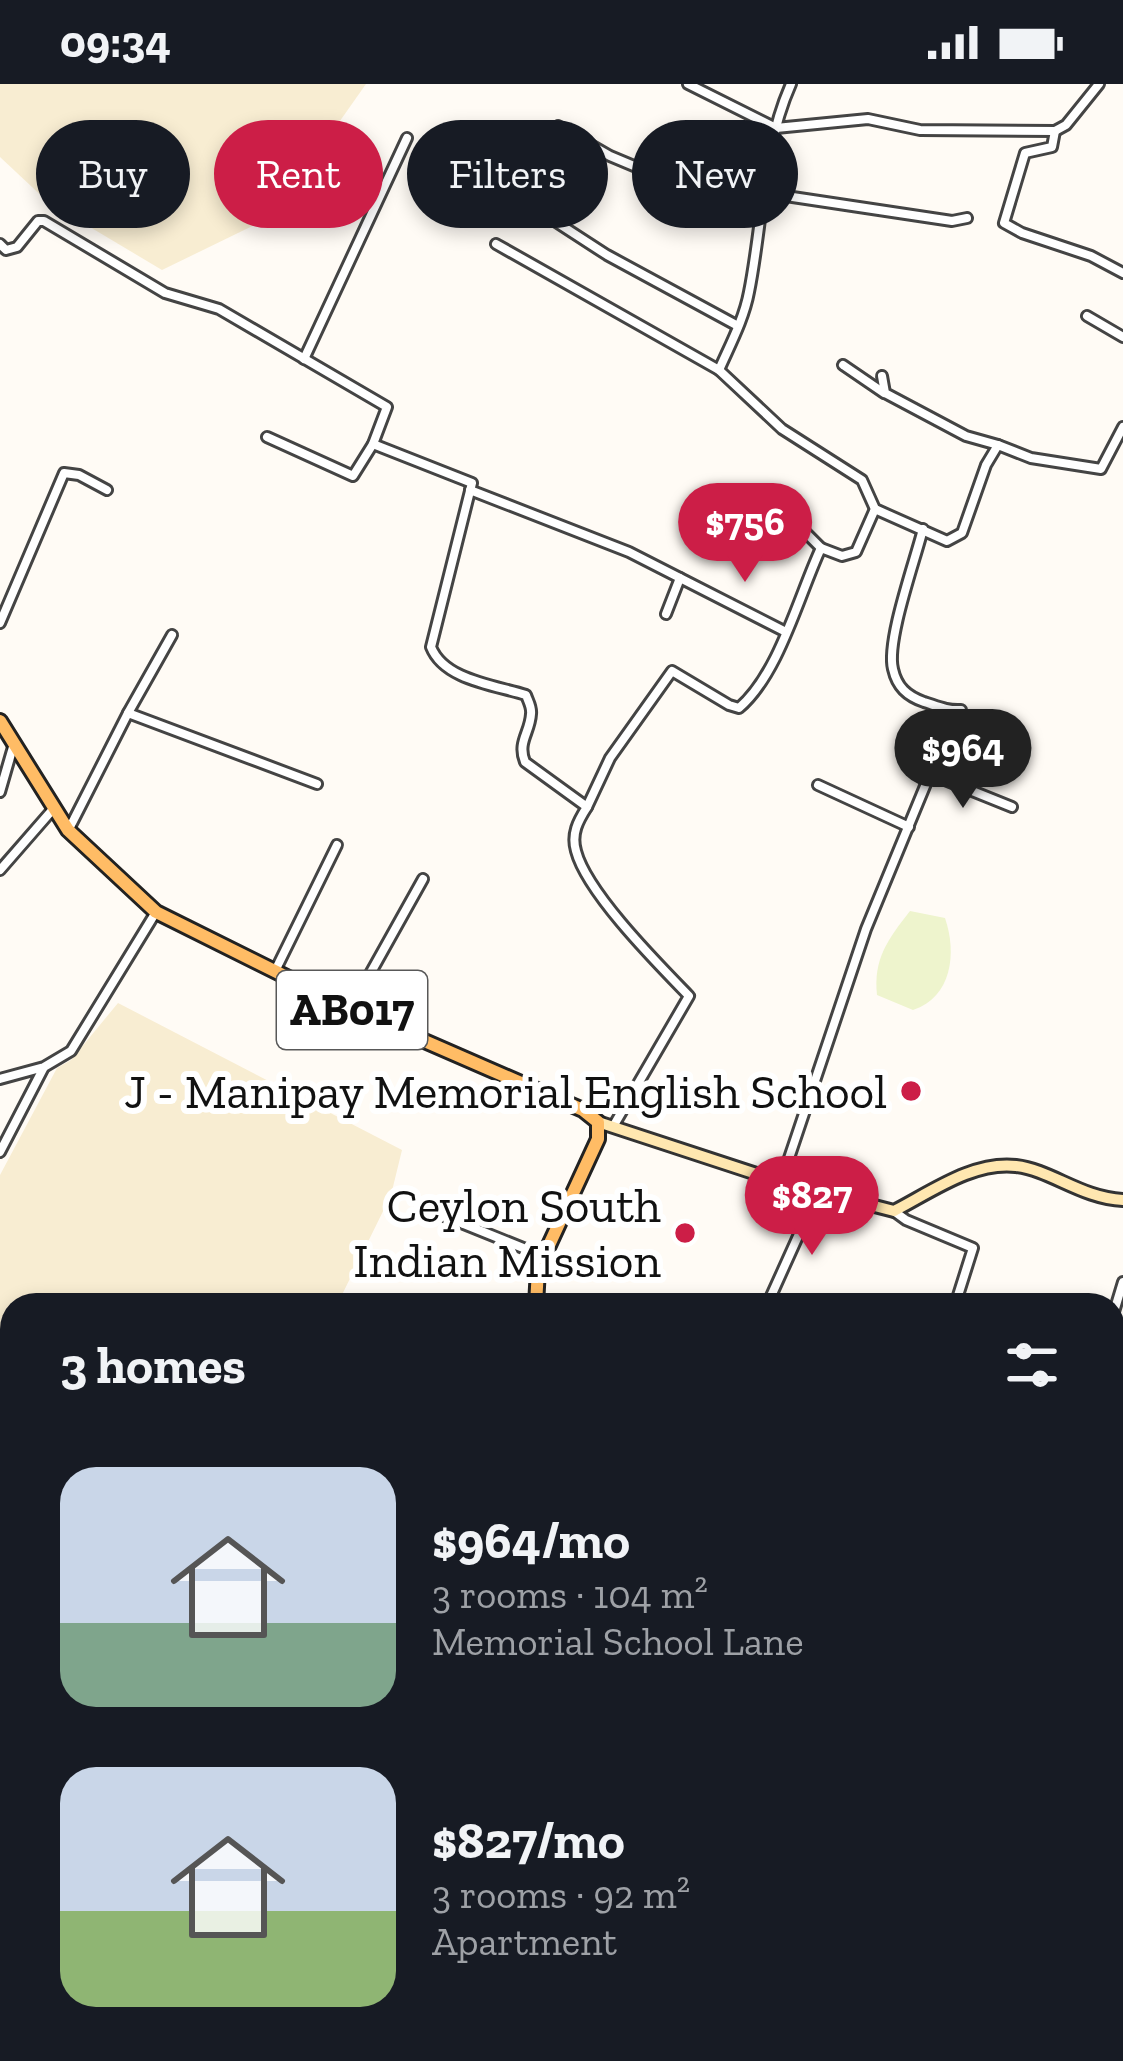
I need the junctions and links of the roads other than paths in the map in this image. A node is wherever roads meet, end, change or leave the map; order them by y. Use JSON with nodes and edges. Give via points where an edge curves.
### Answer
{"nodes":[{"id":1,"x":688,"y":84,"type":"edge"},
{"id":2,"x":791,"y":84,"type":"edge"},
{"id":3,"x":1099,"y":84,"type":"edge"},
{"id":4,"x":760,"y":120,"type":"edge"},
{"id":5,"x":777,"y":120,"type":"edge"},
{"id":6,"x":798,"y":126,"type":"edge"},
{"id":7,"x":1055,"y":130,"type":"junction"},
{"id":8,"x":407,"y":138,"type":"dead end"},
{"id":9,"x":798,"y":199,"type":"edge"},
{"id":10,"x":967,"y":218,"type":"dead end"},
{"id":11,"x":566,"y":228,"type":"edge"},
{"id":12,"x":757,"y":228,"type":"edge"},
{"id":13,"x":0,"y":244,"type":"edge"},
{"id":14,"x":496,"y":244,"type":"dead end"},
{"id":15,"x":1123,"y":273,"type":"edge"},
{"id":16,"x":1088,"y":316,"type":"dead end"},
{"id":17,"x":738,"y":326,"type":"junction"},
{"id":18,"x":1123,"y":337,"type":"edge"},
{"id":19,"x":304,"y":359,"type":"junction"},
{"id":20,"x":843,"y":365,"type":"dead end"},
{"id":21,"x":719,"y":370,"type":"junction"},
{"id":22,"x":882,"y":376,"type":"dead end"},
{"id":23,"x":885,"y":393,"type":"junction"},
{"id":24,"x":1123,"y":427,"type":"edge"},
{"id":25,"x":267,"y":437,"type":"dead end"},
{"id":26,"x":373,"y":444,"type":"junction"},
{"id":27,"x":998,"y":445,"type":"junction"},
{"id":28,"x":107,"y":490,"type":"dead end"},
{"id":29,"x":470,"y":490,"type":"junction"},
{"id":30,"x":875,"y":509,"type":"junction"},
{"id":31,"x":792,"y":518,"type":"dead end"},
{"id":32,"x":923,"y":529,"type":"junction"},
{"id":33,"x":821,"y":548,"type":"junction"},
{"id":34,"x":680,"y":578,"type":"junction"},
{"id":35,"x":666,"y":614,"type":"dead end"},
{"id":36,"x":0,"y":623,"type":"edge"},
{"id":37,"x":786,"y":632,"type":"junction"},
{"id":38,"x":172,"y":635,"type":"dead end"},
{"id":39,"x":961,"y":710,"type":"dead end"},
{"id":40,"x":949,"y":711,"type":"junction"},
{"id":41,"x":128,"y":713,"type":"junction"},
{"id":42,"x":0,"y":721,"type":"edge"},
{"id":43,"x":13,"y":748,"type":"junction"},
{"id":44,"x":930,"y":774,"type":"junction"},
{"id":45,"x":317,"y":784,"type":"dead end"},
{"id":46,"x":818,"y":785,"type":"dead end"},
{"id":47,"x":0,"y":792,"type":"edge"},
{"id":48,"x":55,"y":806,"type":"junction"},
{"id":49,"x":587,"y":806,"type":"junction"},
{"id":50,"x":1012,"y":807,"type":"dead end"},
{"id":51,"x":909,"y":827,"type":"junction"},
{"id":52,"x":68,"y":830,"type":"junction"},
{"id":53,"x":337,"y":845,"type":"dead end"},
{"id":54,"x":0,"y":870,"type":"edge"},
{"id":55,"x":423,"y":880,"type":"dead end"},
{"id":56,"x":156,"y":912,"type":"junction"},
{"id":57,"x":275,"y":972,"type":"junction"},
{"id":58,"x":351,"y":1010,"type":"junction"},
{"id":59,"x":44,"y":1067,"type":"junction"},
{"id":60,"x":0,"y":1079,"type":"edge"},
{"id":61,"x":598,"y":1122,"type":"junction"},
{"id":62,"x":614,"y":1125,"type":"junction"},
{"id":63,"x":0,"y":1152,"type":"edge"},
{"id":64,"x":781,"y":1182,"type":"junction"},
{"id":65,"x":818,"y":1192,"type":"junction"},
{"id":66,"x":1123,"y":1200,"type":"edge"},
{"id":67,"x":429,"y":1210,"type":"dead end"},
{"id":68,"x":894,"y":1210,"type":"junction"},
{"id":69,"x":542,"y":1256,"type":"junction"},
{"id":70,"x":537,"y":1293,"type":"edge"},
{"id":71,"x":772,"y":1293,"type":"edge"},
{"id":72,"x":959,"y":1293,"type":"edge"}],
"edges":[{"from":1,"to":4,"type":"street"},
{"from":2,"to":5,"type":"street"},
{"from":3,"to":7,"type":"street"},
{"from":6,"to":7,"type":"street","via":[[868,119],[920,130]]},
{"from":7,"to":15,"type":"street","via":[[1052,147],[1024,153],[1004,223]]},
{"from":8,"to":19,"type":"street"},
{"from":9,"to":10,"type":"street"},
{"from":11,"to":17,"type":"street"},
{"from":12,"to":17,"type":"street"},
{"from":13,"to":19,"type":"street","via":[[17,247],[44,221],[165,293],[218,309]]},
{"from":14,"to":21,"type":"street"},
{"from":16,"to":18,"type":"street"},
{"from":17,"to":21,"type":"street"},
{"from":19,"to":26,"type":"street","via":[[387,407]]},
{"from":20,"to":23,"type":"street"},
{"from":21,"to":30,"type":"street","via":[[782,429],[862,480]]},
{"from":22,"to":23,"type":"street"},
{"from":23,"to":27,"type":"street"},
{"from":24,"to":27,"type":"street","via":[[1101,469]]},
{"from":25,"to":26,"type":"street","via":[[352,476]]},
{"from":26,"to":29,"type":"street","via":[[472,483]]},
{"from":27,"to":32,"type":"street","via":[[962,533],[947,541]]},
{"from":28,"to":36,"type":"street","via":[[64,473]]},
{"from":29,"to":34,"type":"street"},
{"from":29,"to":49,"type":"street","via":[[430,647],[437,663],[454,672],[526,695],[525,762]]},
{"from":30,"to":32,"type":"street"},
{"from":30,"to":33,"type":"street","via":[[852,555]]},
{"from":31,"to":33,"type":"street"},
{"from":32,"to":40,"type":"street","via":[[893,671],[910,697]]},
{"from":33,"to":37,"type":"street"},
{"from":34,"to":35,"type":"street"},
{"from":34,"to":37,"type":"street"},
{"from":37,"to":49,"type":"street","via":[[739,708],[672,671],[610,758]]},
{"from":38,"to":41,"type":"street"},
{"from":39,"to":40,"type":"street"},
{"from":40,"to":44,"type":"street"},
{"from":41,"to":45,"type":"street"},
{"from":41,"to":52,"type":"street"},
{"from":42,"to":43,"type":"main road","number":"AB017"},
{"from":43,"to":47,"type":"street"},
{"from":43,"to":48,"type":"main road","number":"AB017"},
{"from":44,"to":50,"type":"street"},
{"from":44,"to":51,"type":"street"},
{"from":46,"to":51,"type":"street"},
{"from":48,"to":52,"type":"main road","number":"AB017"},
{"from":48,"to":54,"type":"street"},
{"from":49,"to":62,"type":"street","via":[[575,826],[585,870],[689,996]]},
{"from":51,"to":64,"type":"street"},
{"from":52,"to":56,"type":"main road","number":"AB017"},
{"from":53,"to":57,"type":"street"},
{"from":55,"to":58,"type":"street"},
{"from":56,"to":57,"type":"main road","number":"AB017"},
{"from":56,"to":59,"type":"street","via":[[71,1051]]},
{"from":57,"to":58,"type":"main road","number":"AB017"},
{"from":58,"to":61,"type":"main road","number":"AB017"},
{"from":59,"to":60,"type":"street"},
{"from":59,"to":63,"type":"street"},
{"from":61,"to":62,"type":"street"},
{"from":61,"to":69,"type":"main road","via":[[598,1138]]},
{"from":62,"to":64,"type":"street"},
{"from":64,"to":65,"type":"street"},
{"from":65,"to":68,"type":"street"},
{"from":65,"to":71,"type":"street"},
{"from":66,"to":68,"type":"street","via":[[1018,1166],[980,1167]]},
{"from":67,"to":69,"type":"street"},
{"from":68,"to":72,"type":"street","via":[[973,1248]]},
{"from":69,"to":70,"type":"main road"}]}
